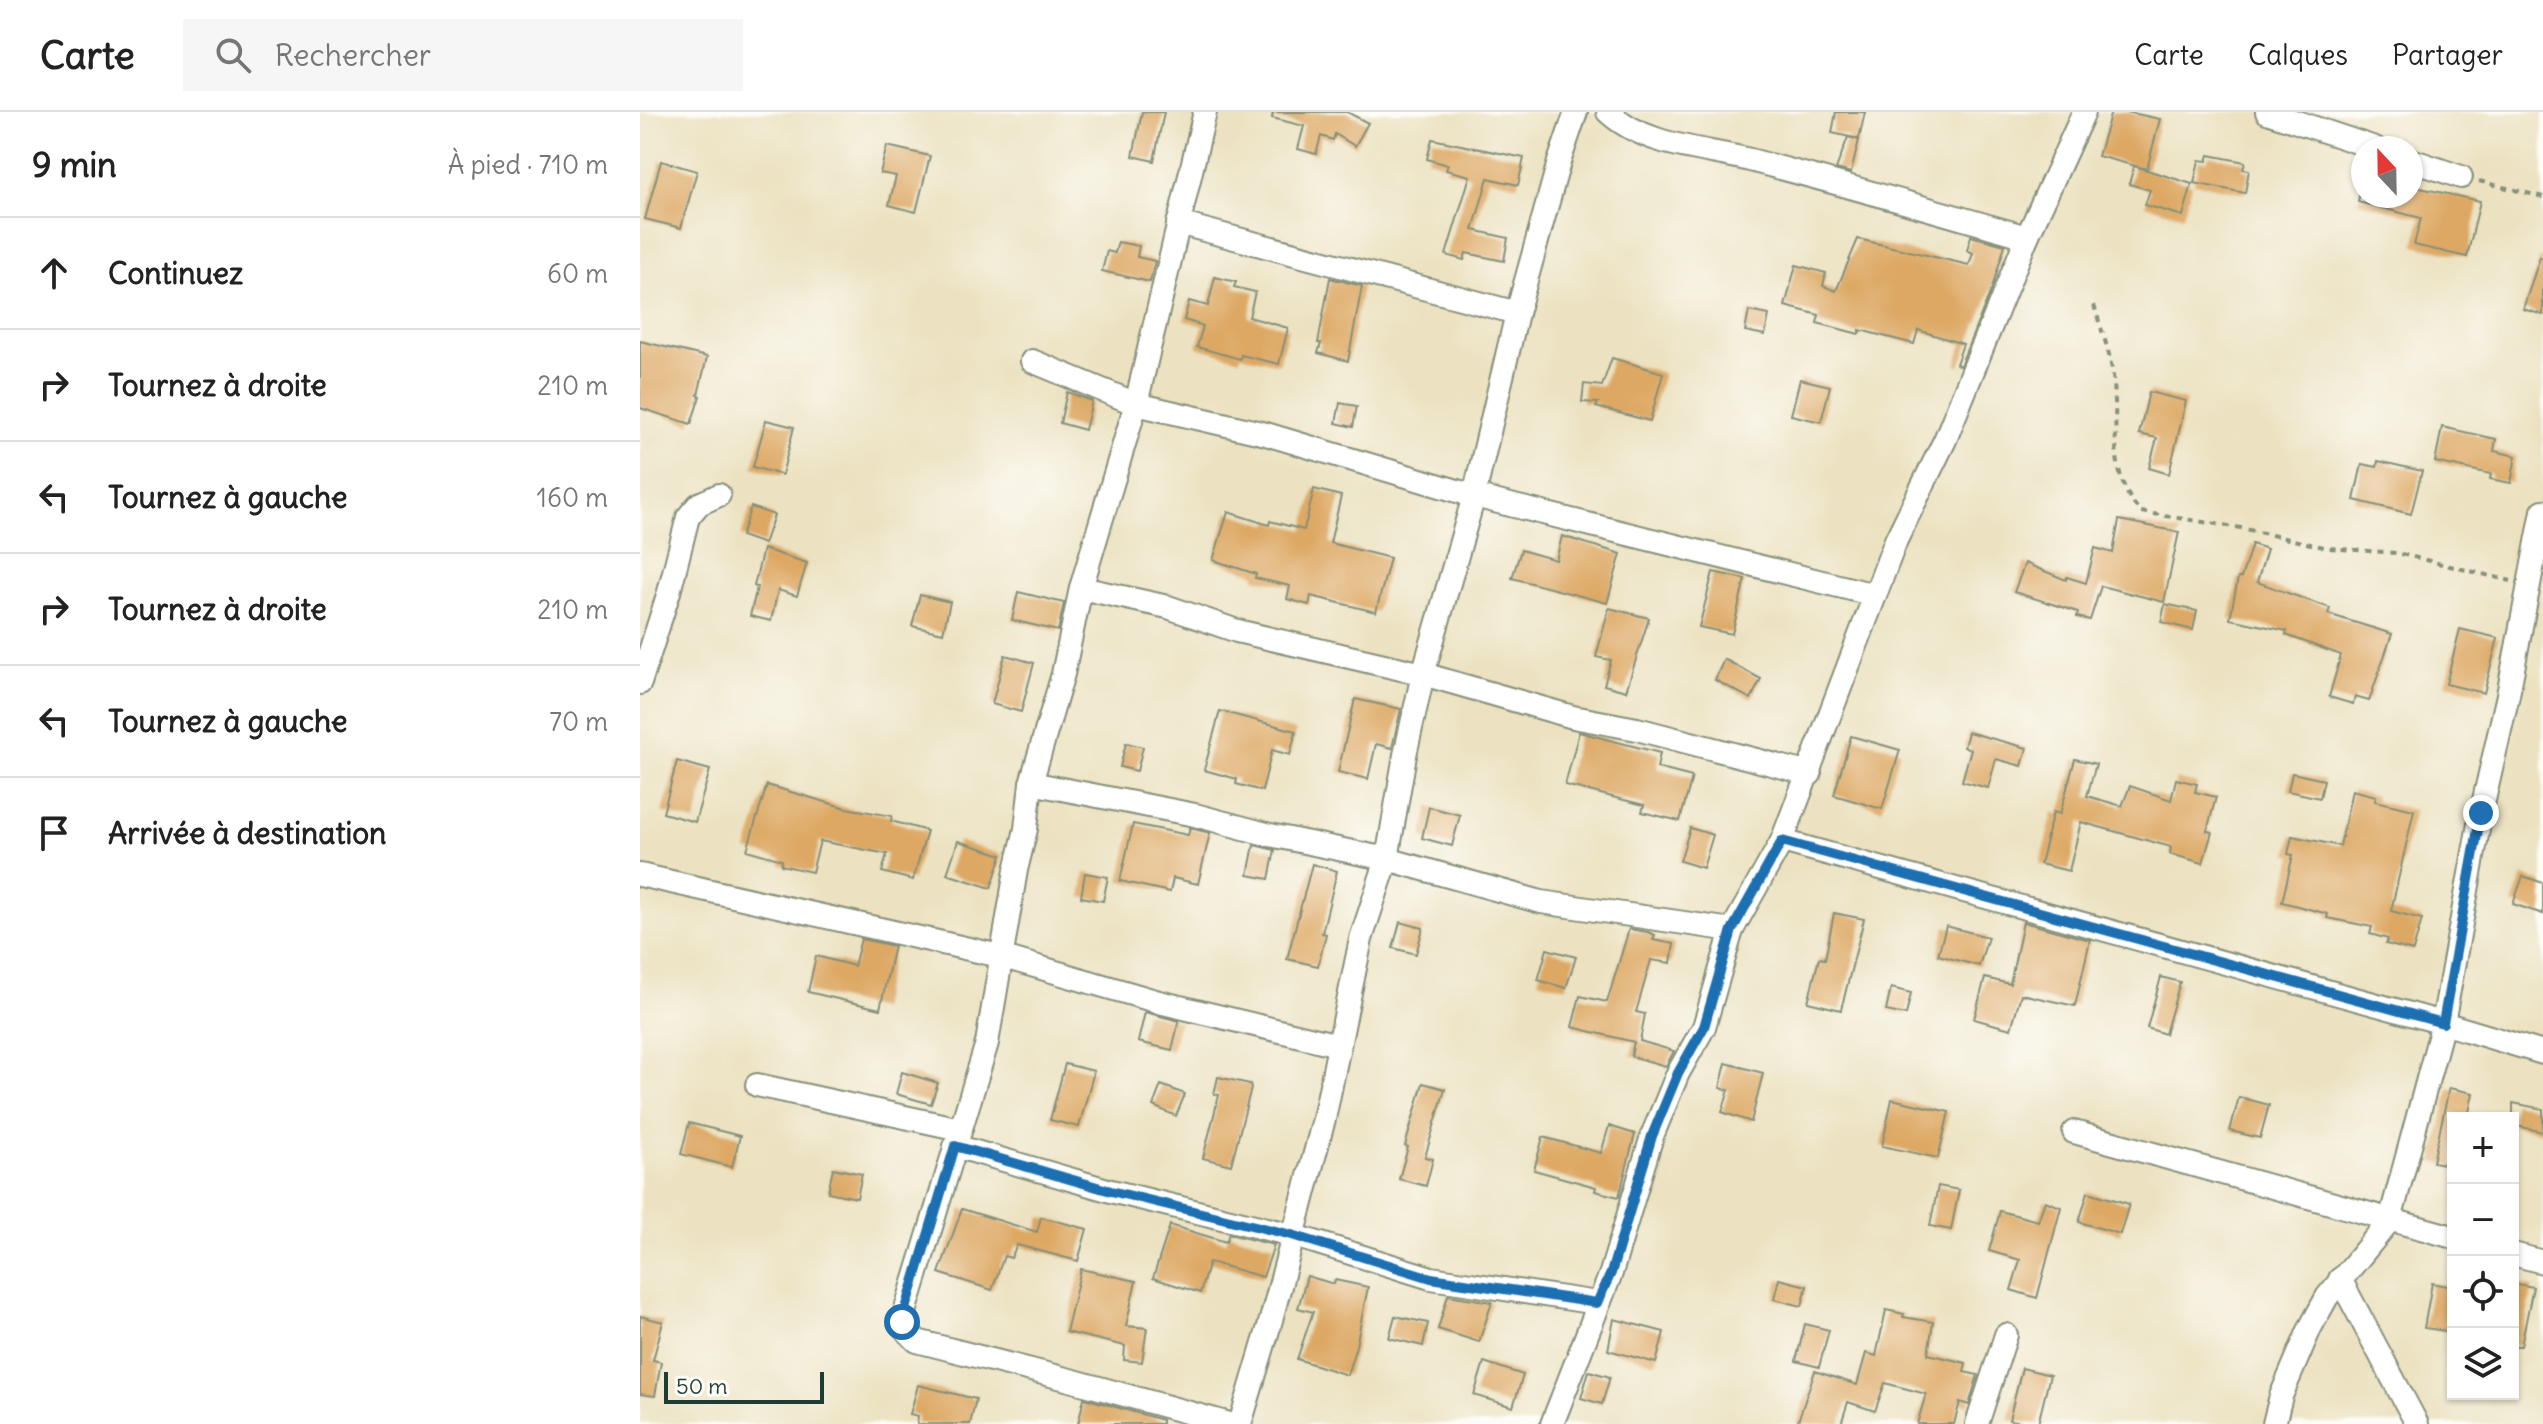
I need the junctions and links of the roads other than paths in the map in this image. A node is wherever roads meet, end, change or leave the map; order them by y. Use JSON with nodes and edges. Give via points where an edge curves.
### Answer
{"nodes":[{"id":1,"x":1205,"y":112,"type":"edge"},
{"id":2,"x":1576,"y":112,"type":"edge"},
{"id":3,"x":1608,"y":112,"type":"edge"},
{"id":4,"x":2084,"y":112,"type":"edge"},
{"id":5,"x":2267,"y":112,"type":"edge"},
{"id":6,"x":2351,"y":140,"type":"edge"},
{"id":7,"x":2423,"y":164,"type":"edge"},
{"id":8,"x":2461,"y":177,"type":"road end"},
{"id":9,"x":1178,"y":223,"type":"junction"},
{"id":10,"x":2027,"y":237,"type":"junction"},
{"id":11,"x":1517,"y":313,"type":"junction"},
{"id":12,"x":1032,"y":361,"type":"dead end"},
{"id":13,"x":1136,"y":404,"type":"junction"},
{"id":14,"x":719,"y":495,"type":"dead end"},
{"id":15,"x":1474,"y":496,"type":"junction"},
{"id":16,"x":2543,"y":511,"type":"edge"},
{"id":17,"x":1081,"y":588,"type":"junction"},
{"id":18,"x":1875,"y":595,"type":"junction"},
{"id":19,"x":1423,"y":674,"type":"junction"},
{"id":20,"x":641,"y":677,"type":"edge"},
{"id":21,"x":1810,"y":774,"type":"junction"},
{"id":22,"x":1031,"y":783,"type":"junction"},
{"id":23,"x":1782,"y":841,"type":"junction"},
{"id":24,"x":1387,"y":859,"type":"junction"},
{"id":25,"x":640,"y":875,"type":"edge"},
{"id":26,"x":1732,"y":930,"type":"junction"},
{"id":27,"x":1000,"y":956,"type":"junction"},
{"id":28,"x":2443,"y":1023,"type":"junction"},
{"id":29,"x":1338,"y":1045,"type":"junction"},
{"id":30,"x":2543,"y":1053,"type":"edge"},
{"id":31,"x":757,"y":1085,"type":"dead end"},
{"id":32,"x":2074,"y":1132,"type":"dead end"},
{"id":33,"x":957,"y":1137,"type":"junction"},
{"id":34,"x":2390,"y":1220,"type":"junction"},
{"id":35,"x":1292,"y":1235,"type":"junction"},
{"id":36,"x":2447,"y":1235,"type":"edge"},
{"id":37,"x":2519,"y":1256,"type":"edge"},
{"id":38,"x":2543,"y":1262,"type":"edge"},
{"id":39,"x":2340,"y":1279,"type":"junction"},
{"id":40,"x":1597,"y":1303,"type":"junction"},
{"id":41,"x":2006,"y":1335,"type":"dead end"},
{"id":42,"x":1230,"y":1424,"type":"edge"},
{"id":43,"x":1240,"y":1424,"type":"edge"},
{"id":44,"x":1552,"y":1424,"type":"edge"},
{"id":45,"x":1977,"y":1424,"type":"edge"},
{"id":46,"x":2274,"y":1424,"type":"edge"},
{"id":47,"x":2417,"y":1424,"type":"edge"}],
"edges":[{"from":1,"to":9,"type":"street"},
{"from":2,"to":11,"type":"street"},
{"from":3,"to":10,"type":"street","via":[[1644,136]]},
{"from":4,"to":10,"type":"street"},
{"from":5,"to":6,"type":"street"},
{"from":7,"to":8,"type":"street"},
{"from":9,"to":11,"type":"street"},
{"from":9,"to":13,"type":"street"},
{"from":10,"to":18,"type":"street"},
{"from":11,"to":15,"type":"street"},
{"from":12,"to":13,"type":"street"},
{"from":13,"to":15,"type":"street","via":[[1266,434]]},
{"from":13,"to":17,"type":"street"},
{"from":14,"to":20,"type":"street","via":[[699,504],[688,517]]},
{"from":15,"to":18,"type":"street"},
{"from":15,"to":19,"type":"street"},
{"from":16,"to":28,"type":"street"},
{"from":17,"to":19,"type":"street"},
{"from":17,"to":22,"type":"street"},
{"from":18,"to":21,"type":"street"},
{"from":19,"to":21,"type":"street","via":[[1573,717]]},
{"from":19,"to":24,"type":"street"},
{"from":21,"to":23,"type":"street"},
{"from":22,"to":24,"type":"street"},
{"from":22,"to":27,"type":"street"},
{"from":23,"to":26,"type":"street"},
{"from":23,"to":28,"type":"street"},
{"from":24,"to":26,"type":"street","via":[[1541,902]]},
{"from":24,"to":29,"type":"street","via":[[1361,939]]},
{"from":25,"to":27,"type":"street"},
{"from":26,"to":40,"type":"street","via":[[1704,1027],[1652,1136]]},
{"from":27,"to":29,"type":"street"},
{"from":27,"to":33,"type":"street","via":[[987,1043]]},
{"from":28,"to":30,"type":"street"},
{"from":28,"to":34,"type":"street"},
{"from":29,"to":35,"type":"street"},
{"from":31,"to":33,"type":"street"},
{"from":32,"to":34,"type":"street"},
{"from":33,"to":35,"type":"street","via":[[1111,1191]]},
{"from":33,"to":42,"type":"street","via":[[902,1322],[907,1331],[917,1341]]},
{"from":34,"to":36,"type":"street"},
{"from":34,"to":39,"type":"street"},
{"from":35,"to":40,"type":"street","via":[[1431,1278]]},
{"from":35,"to":43,"type":"street"},
{"from":37,"to":38,"type":"street"},
{"from":39,"to":46,"type":"street","via":[[2310,1328]]},
{"from":39,"to":47,"type":"street"},
{"from":40,"to":44,"type":"street"},
{"from":41,"to":45,"type":"street"}]}
